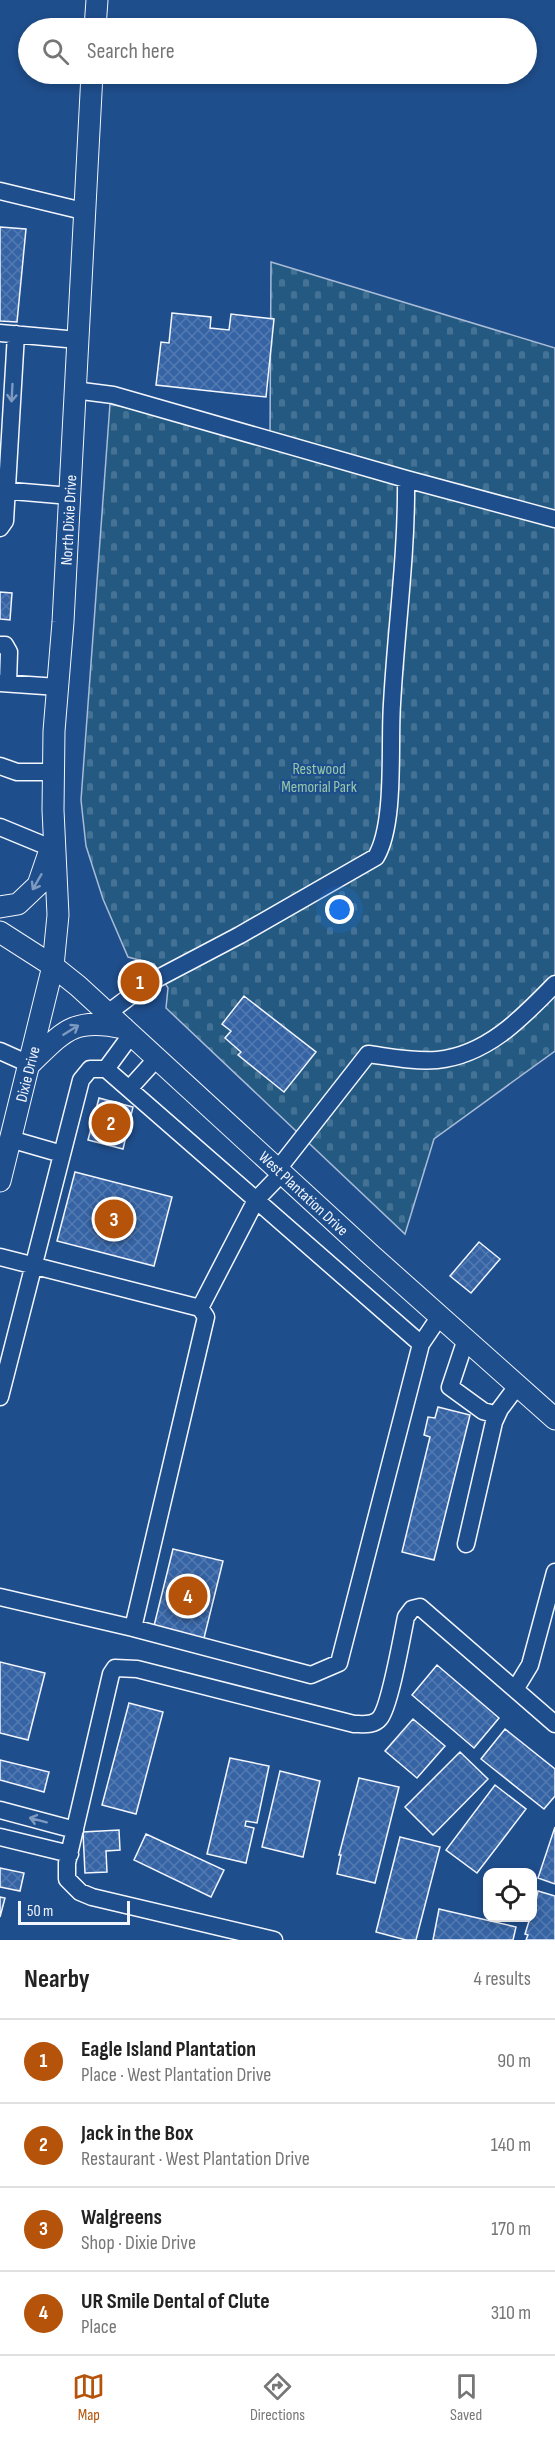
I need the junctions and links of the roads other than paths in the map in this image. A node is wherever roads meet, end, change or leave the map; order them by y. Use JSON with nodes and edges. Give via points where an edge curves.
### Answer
{"nodes":[{"id":1,"x":97,"y":0,"type":"edge"},
{"id":2,"x":96,"y":18,"type":"edge"},
{"id":3,"x":91,"y":84,"type":"edge"},
{"id":4,"x":0,"y":191,"type":"edge"},
{"id":5,"x":83,"y":211,"type":"junction"},
{"id":6,"x":8,"y":334,"type":"edge"},
{"id":7,"x":78,"y":340,"type":"junction"},
{"id":8,"x":74,"y":390,"type":"junction"},
{"id":9,"x":406,"y":479,"type":"junction"},
{"id":10,"x":3,"y":490,"type":"edge"},
{"id":11,"x":70,"y":496,"type":"junction"},
{"id":12,"x":555,"y":519,"type":"edge"},
{"id":13,"x":0,"y":528,"type":"edge"},
{"id":14,"x":0,"y":645,"type":"edge"},
{"id":15,"x":4,"y":683,"type":"edge"},
{"id":16,"x":58,"y":687,"type":"junction"},
{"id":17,"x":0,"y":766,"type":"edge"},
{"id":18,"x":54,"y":772,"type":"junction"},
{"id":19,"x":0,"y":827,"type":"edge"},
{"id":20,"x":52,"y":843,"type":"junction"},
{"id":21,"x":0,"y":907,"type":"edge"},
{"id":22,"x":0,"y":932,"type":"edge"},
{"id":23,"x":53,"y":966,"type":"junction"},
{"id":24,"x":555,"y":984,"type":"edge"},
{"id":25,"x":108,"y":1013,"type":"junction"},
{"id":26,"x":128,"y":1032,"type":"junction"},
{"id":27,"x":0,"y":1051,"type":"edge"},
{"id":28,"x":157,"y":1058,"type":"junction"},
{"id":29,"x":29,"y":1064,"type":"junction"},
{"id":30,"x":106,"y":1069,"type":"junction"},
{"id":31,"x":129,"y":1089,"type":"junction"},
{"id":32,"x":6,"y":1144,"type":"edge"},
{"id":33,"x":62,"y":1154,"type":"junction"},
{"id":34,"x":280,"y":1171,"type":"junction"},
{"id":35,"x":0,"y":1182,"type":"edge"},
{"id":36,"x":255,"y":1200,"type":"junction"},
{"id":37,"x":0,"y":1257,"type":"edge"},
{"id":38,"x":33,"y":1266,"type":"junction"},
{"id":39,"x":200,"y":1308,"type":"junction"},
{"id":40,"x":440,"y":1316,"type":"junction"},
{"id":41,"x":466,"y":1339,"type":"junction"},
{"id":42,"x":421,"y":1344,"type":"junction"},
{"id":43,"x":518,"y":1385,"type":"junction"},
{"id":44,"x":0,"y":1397,"type":"edge"},
{"id":45,"x":497,"y":1415,"type":"junction"},
{"id":46,"x":555,"y":1419,"type":"edge"},
{"id":47,"x":466,"y":1544,"type":"dead end"},
{"id":48,"x":555,"y":1572,"type":"edge"},
{"id":49,"x":0,"y":1597,"type":"edge"},
{"id":50,"x":133,"y":1628,"type":"junction"},
{"id":51,"x":516,"y":1688,"type":"junction"},
{"id":52,"x":555,"y":1724,"type":"edge"},
{"id":53,"x":5,"y":1812,"type":"edge"},
{"id":54,"x":75,"y":1830,"type":"junction"},
{"id":55,"x":3,"y":1838,"type":"edge"},
{"id":56,"x":70,"y":1854,"type":"junction"},
{"id":57,"x":274,"y":1940,"type":"edge"}],
"edges":[{"from":1,"to":2,"type":"main road"},
{"from":3,"to":5,"type":"main road","name":"North Dixie Drive"},
{"from":4,"to":5,"type":"street"},
{"from":5,"to":7,"type":"main road","name":"North Dixie Drive"},
{"from":6,"to":7,"type":"street"},
{"from":6,"to":10,"type":"street","one_way":true},
{"from":7,"to":8,"type":"main road","name":"North Dixie Drive"},
{"from":8,"to":9,"type":"street","via":[[113,395]]},
{"from":8,"to":11,"type":"main road","name":"North Dixie Drive"},
{"from":9,"to":12,"type":"street"},
{"from":9,"to":25,"type":"street","via":[[384,844],[376,857],[240,936],[145,985]]},
{"from":10,"to":11,"type":"street"},
{"from":10,"to":13,"type":"street","via":[[5,521]]},
{"from":11,"to":16,"type":"main road","name":"North Dixie Drive"},
{"from":14,"to":15,"type":"street","via":[[5,645],[9,652]]},
{"from":15,"to":16,"type":"street"},
{"from":16,"to":18,"type":"main road","name":"North Dixie Drive"},
{"from":17,"to":18,"type":"street","via":[[17,772]]},
{"from":18,"to":20,"type":"main road","name":"North Dixie Drive"},
{"from":19,"to":20,"type":"street"},
{"from":20,"to":21,"type":"main road","one_way":true,"via":[[38,885],[18,904]]},
{"from":20,"to":23,"type":"main road","name":"North Dixie Drive","via":[[58,879]]},
{"from":22,"to":23,"type":"main road","name":"West Plantation Drive"},
{"from":23,"to":25,"type":"main road","name":"West Plantation Drive"},
{"from":23,"to":29,"type":"main road","name":"Dixie Drive"},
{"from":24,"to":34,"type":"street","via":[[500,1036],[472,1050],[437,1060],[368,1054]]},
{"from":25,"to":26,"type":"main road","name":"West Plantation Drive"},
{"from":26,"to":28,"type":"main road","name":"West Plantation Drive"},
{"from":29,"to":26,"type":"main road","one_way":true,"via":[[81,1024],[102,1023]]},
{"from":26,"to":30,"type":"street"},
{"from":27,"to":29,"type":"street"},
{"from":28,"to":31,"type":"street"},
{"from":28,"to":34,"type":"main road","name":"West Plantation Drive"},
{"from":29,"to":32,"type":"main road","name":"Dixie Drive"},
{"from":30,"to":31,"type":"street"},
{"from":30,"to":33,"type":"street","via":[[90,1069],[81,1080]]},
{"from":31,"to":36,"type":"street"},
{"from":32,"to":33,"type":"street"},
{"from":32,"to":35,"type":"main road","name":"Dixie Drive"},
{"from":33,"to":38,"type":"street"},
{"from":34,"to":36,"type":"street"},
{"from":34,"to":40,"type":"main road","name":"West Plantation Drive"},
{"from":36,"to":39,"type":"street"},
{"from":36,"to":42,"type":"street"},
{"from":37,"to":38,"type":"street"},
{"from":38,"to":39,"type":"street"},
{"from":38,"to":44,"type":"street"},
{"from":39,"to":50,"type":"street","via":[[206,1317]]},
{"from":40,"to":41,"type":"main road","name":"West Plantation Drive"},
{"from":40,"to":42,"type":"street"},
{"from":41,"to":43,"type":"main road","name":"West Plantation Drive"},
{"from":41,"to":45,"type":"street","via":[[450,1387],[483,1411]]},
{"from":42,"to":50,"type":"street","via":[[339,1663],[311,1675]]},
{"from":43,"to":45,"type":"street"},
{"from":43,"to":46,"type":"main road","name":"West Plantation Drive"},
{"from":45,"to":47,"type":"street"},
{"from":48,"to":51,"type":"street","via":[[530,1665]]},
{"from":49,"to":50,"type":"street"},
{"from":51,"to":52,"type":"street"},
{"from":51,"to":54,"type":"street","via":[[420,1607],[412,1609],[406,1617],[392,1682],[381,1717],[373,1723],[354,1724],[137,1669],[115,1668]]},
{"from":54,"to":53,"type":"street","one_way":true},
{"from":53,"to":55,"type":"street"},
{"from":54,"to":56,"type":"street"},
{"from":55,"to":56,"type":"street"},
{"from":56,"to":57,"type":"street","via":[[67,1879],[80,1892]]}]}
